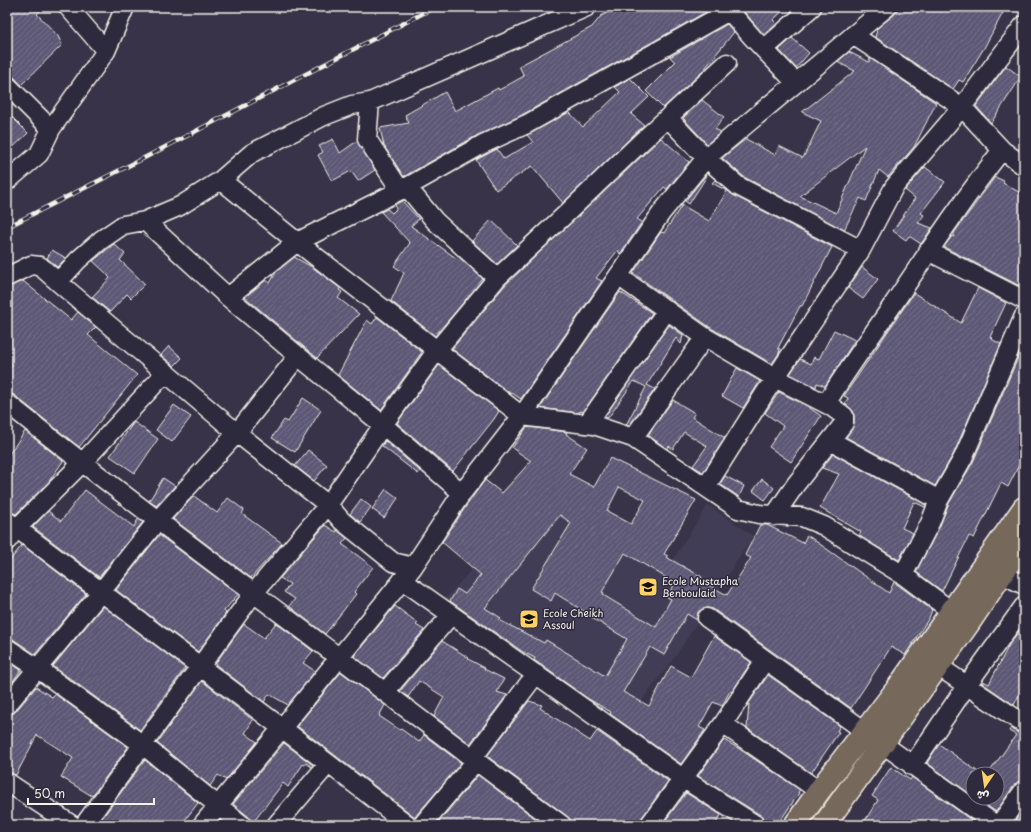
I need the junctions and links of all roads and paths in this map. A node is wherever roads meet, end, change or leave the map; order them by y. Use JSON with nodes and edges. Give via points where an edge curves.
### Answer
{"nodes":[{"id":1,"x":68,"y":7,"type":"edge"},
{"id":2,"x":124,"y":7,"type":"edge"},
{"id":3,"x":587,"y":7,"type":"edge"},
{"id":4,"x":812,"y":7,"type":"edge"},
{"id":5,"x":887,"y":7,"type":"edge"},
{"id":6,"x":728,"y":9,"type":"edge"},
{"id":7,"x":1024,"y":26,"type":"edge"},
{"id":8,"x":853,"y":35,"type":"junction"},
{"id":9,"x":764,"y":49,"type":"junction"},
{"id":10,"x":106,"y":51,"type":"junction"},
{"id":11,"x":727,"y":63,"type":"dead end"},
{"id":12,"x":796,"y":83,"type":"junction"},
{"id":13,"x":7,"y":85,"type":"edge"},
{"id":14,"x":370,"y":102,"type":"junction"},
{"id":15,"x":962,"y":107,"type":"junction"},
{"id":16,"x":668,"y":118,"type":"junction"},
{"id":17,"x":51,"y":129,"type":"junction"},
{"id":18,"x":1002,"y":150,"type":"junction"},
{"id":19,"x":706,"y":158,"type":"junction"},
{"id":20,"x":1024,"y":166,"type":"edge"},
{"id":21,"x":221,"y":180,"type":"junction"},
{"id":22,"x":7,"y":181,"type":"edge"},
{"id":23,"x":407,"y":187,"type":"junction"},
{"id":24,"x":145,"y":221,"type":"junction"},
{"id":25,"x":297,"y":242,"type":"junction"},
{"id":26,"x":861,"y":250,"type":"junction"},
{"id":27,"x":928,"y":251,"type":"junction"},
{"id":28,"x":7,"y":276,"type":"edge"},
{"id":29,"x":618,"y":276,"type":"junction"},
{"id":30,"x":497,"y":278,"type":"junction"},
{"id":31,"x":58,"y":282,"type":"junction"},
{"id":32,"x":228,"y":297,"type":"junction"},
{"id":33,"x":1024,"y":300,"type":"edge"},
{"id":34,"x":667,"y":310,"type":"junction"},
{"id":35,"x":1024,"y":316,"type":"edge"},
{"id":36,"x":706,"y":337,"type":"junction"},
{"id":37,"x":437,"y":350,"type":"junction"},
{"id":38,"x":298,"y":356,"type":"junction"},
{"id":39,"x":166,"y":372,"type":"junction"},
{"id":40,"x":775,"y":378,"type":"junction"},
{"id":41,"x":7,"y":403,"type":"edge"},
{"id":42,"x":826,"y":404,"type":"junction"},
{"id":43,"x":522,"y":416,"type":"junction"},
{"id":44,"x":383,"y":424,"type":"junction"},
{"id":45,"x":586,"y":424,"type":"junction"},
{"id":46,"x":237,"y":433,"type":"junction"},
{"id":47,"x":633,"y":438,"type":"junction"},
{"id":48,"x":831,"y":441,"type":"junction"},
{"id":49,"x":82,"y":463,"type":"junction"},
{"id":50,"x":706,"y":487,"type":"junction"},
{"id":51,"x":462,"y":493,"type":"junction"},
{"id":52,"x":939,"y":500,"type":"junction"},
{"id":53,"x":328,"y":505,"type":"junction"},
{"id":54,"x":1024,"y":508,"type":"edge"},
{"id":55,"x":774,"y":516,"type":"junction"},
{"id":56,"x":157,"y":521,"type":"junction"},
{"id":57,"x":10,"y":530,"type":"edge"},
{"id":58,"x":1024,"y":541,"type":"edge"},
{"id":59,"x":407,"y":574,"type":"junction"},
{"id":60,"x":1002,"y":574,"type":"junction"},
{"id":61,"x":903,"y":575,"type":"junction"},
{"id":62,"x":1024,"y":585,"type":"edge"},
{"id":63,"x":101,"y":592,"type":"junction"},
{"id":64,"x":253,"y":594,"type":"junction"},
{"id":65,"x":1024,"y":606,"type":"edge"},
{"id":66,"x":951,"y":611,"type":"junction"},
{"id":67,"x":451,"y":615,"type":"junction"},
{"id":68,"x":707,"y":618,"type":"dead end"},
{"id":69,"x":968,"y":624,"type":"junction"},
{"id":70,"x":7,"y":648,"type":"edge"},
{"id":71,"x":339,"y":658,"type":"junction"},
{"id":72,"x":765,"y":660,"type":"junction"},
{"id":73,"x":938,"y":666,"type":"junction"},
{"id":74,"x":199,"y":667,"type":"junction"},
{"id":75,"x":38,"y":668,"type":"junction"},
{"id":76,"x":536,"y":674,"type":"junction"},
{"id":77,"x":967,"y":685,"type":"junction"},
{"id":78,"x":385,"y":692,"type":"junction"},
{"id":79,"x":7,"y":704,"type":"edge"},
{"id":80,"x":723,"y":724,"type":"junction"},
{"id":81,"x":1024,"y":724,"type":"edge"},
{"id":82,"x":282,"y":728,"type":"junction"},
{"id":83,"x":864,"y":732,"type":"junction"},
{"id":84,"x":882,"y":744,"type":"junction"},
{"id":85,"x":143,"y":745,"type":"junction"},
{"id":86,"x":473,"y":760,"type":"junction"},
{"id":87,"x":328,"y":764,"type":"junction"},
{"id":88,"x":912,"y":766,"type":"junction"},
{"id":89,"x":684,"y":779,"type":"junction"},
{"id":90,"x":7,"y":782,"type":"edge"},
{"id":91,"x":1024,"y":790,"type":"edge"},
{"id":92,"x":819,"y":791,"type":"junction"},
{"id":93,"x":217,"y":806,"type":"junction"},
{"id":94,"x":800,"y":817,"type":"edge"},
{"id":95,"x":827,"y":824,"type":"edge"},
{"id":96,"x":72,"y":825,"type":"edge"},
{"id":97,"x":84,"y":825,"type":"edge"},
{"id":98,"x":202,"y":825,"type":"edge"},
{"id":99,"x":242,"y":825,"type":"edge"},
{"id":100,"x":276,"y":825,"type":"edge"},
{"id":101,"x":408,"y":825,"type":"edge"},
{"id":102,"x":422,"y":825,"type":"edge"},
{"id":103,"x":562,"y":825,"type":"edge"},
{"id":104,"x":650,"y":825,"type":"edge"},
{"id":105,"x":756,"y":825,"type":"edge"},
{"id":106,"x":996,"y":825,"type":"edge"},
{"id":107,"x":999,"y":825,"type":"edge"}],
"edges":[{"from":1,"to":10,"type":"street"},
{"from":2,"to":10,"type":"street"},
{"from":3,"to":14,"type":"street"},
{"from":4,"to":9,"type":"street"},
{"from":5,"to":8,"type":"street"},
{"from":6,"to":9,"type":"street"},
{"from":6,"to":23,"type":"street","via":[[526,124],[483,144]]},
{"from":7,"to":15,"type":"street"},
{"from":8,"to":12,"type":"street"},
{"from":8,"to":15,"type":"street"},
{"from":9,"to":12,"type":"street"},
{"from":10,"to":17,"type":"street"},
{"from":11,"to":16,"type":"street"},
{"from":12,"to":19,"type":"street"},
{"from":13,"to":17,"type":"street"},
{"from":14,"to":21,"type":"street","via":[[352,105],[324,116],[252,153]]},
{"from":14,"to":23,"type":"street","via":[[367,139],[397,185]]},
{"from":15,"to":18,"type":"street"},
{"from":15,"to":26,"type":"street","via":[[894,187]]},
{"from":16,"to":19,"type":"street"},
{"from":16,"to":30,"type":"street"},
{"from":17,"to":22,"type":"street","via":[[39,154]]},
{"from":18,"to":20,"type":"street"},
{"from":18,"to":27,"type":"street"},
{"from":19,"to":26,"type":"street","via":[[738,186]]},
{"from":19,"to":29,"type":"street","via":[[662,212]]},
{"from":21,"to":24,"type":"street","via":[[180,206]]},
{"from":21,"to":25,"type":"street"},
{"from":23,"to":25,"type":"street"},
{"from":23,"to":30,"type":"street","via":[[435,221]]},
{"from":24,"to":31,"type":"street","via":[[123,225],[101,240]]},
{"from":24,"to":32,"type":"street"},
{"from":25,"to":32,"type":"street"},
{"from":25,"to":37,"type":"street"},
{"from":26,"to":40,"type":"street"},
{"from":27,"to":33,"type":"street"},
{"from":27,"to":42,"type":"street"},
{"from":28,"to":31,"type":"street","via":[[31,265],[40,266]]},
{"from":29,"to":34,"type":"street"},
{"from":29,"to":43,"type":"street"},
{"from":30,"to":37,"type":"street"},
{"from":31,"to":39,"type":"street"},
{"from":32,"to":38,"type":"street"},
{"from":34,"to":36,"type":"street"},
{"from":34,"to":45,"type":"street"},
{"from":35,"to":52,"type":"street","via":[[963,458]]},
{"from":36,"to":40,"type":"street"},
{"from":36,"to":47,"type":"street"},
{"from":37,"to":43,"type":"street"},
{"from":37,"to":44,"type":"street"},
{"from":38,"to":44,"type":"street"},
{"from":38,"to":46,"type":"street"},
{"from":39,"to":46,"type":"street"},
{"from":39,"to":49,"type":"street"},
{"from":40,"to":42,"type":"street"},
{"from":40,"to":50,"type":"street"},
{"from":41,"to":49,"type":"street"},
{"from":42,"to":48,"type":"street","via":[[844,416],[845,420]]},
{"from":43,"to":45,"type":"street"},
{"from":43,"to":51,"type":"street"},
{"from":44,"to":51,"type":"street"},
{"from":44,"to":53,"type":"street"},
{"from":45,"to":47,"type":"street"},
{"from":46,"to":53,"type":"street"},
{"from":46,"to":56,"type":"street"},
{"from":47,"to":50,"type":"street"},
{"from":48,"to":52,"type":"street"},
{"from":48,"to":55,"type":"street"},
{"from":49,"to":56,"type":"street"},
{"from":49,"to":57,"type":"street"},
{"from":50,"to":55,"type":"street","via":[[738,509]]},
{"from":51,"to":59,"type":"street"},
{"from":52,"to":61,"type":"street"},
{"from":53,"to":59,"type":"street","via":[[342,521]]},
{"from":53,"to":64,"type":"street"},
{"from":54,"to":66,"type":"main road"},
{"from":55,"to":61,"type":"street","via":[[802,517],[824,526]]},
{"from":56,"to":63,"type":"street"},
{"from":56,"to":64,"type":"street"},
{"from":57,"to":63,"type":"street"},
{"from":58,"to":60,"type":"main road"},
{"from":59,"to":67,"type":"street"},
{"from":59,"to":71,"type":"street"},
{"from":60,"to":62,"type":"street"},
{"from":60,"to":69,"type":"main road"},
{"from":61,"to":66,"type":"street"},
{"from":63,"to":74,"type":"street"},
{"from":63,"to":75,"type":"street"},
{"from":64,"to":71,"type":"street"},
{"from":64,"to":74,"type":"street"},
{"from":65,"to":77,"type":"street"},
{"from":66,"to":69,"type":"street"},
{"from":66,"to":83,"type":"main road"},
{"from":67,"to":76,"type":"street"},
{"from":67,"to":78,"type":"street"},
{"from":68,"to":72,"type":"street"},
{"from":69,"to":73,"type":"main road"},
{"from":70,"to":75,"type":"street"},
{"from":71,"to":78,"type":"street"},
{"from":71,"to":82,"type":"street"},
{"from":72,"to":80,"type":"street"},
{"from":72,"to":83,"type":"street"},
{"from":73,"to":77,"type":"street"},
{"from":73,"to":84,"type":"main road"},
{"from":74,"to":82,"type":"street"},
{"from":74,"to":85,"type":"street"},
{"from":75,"to":79,"type":"street"},
{"from":75,"to":85,"type":"street"},
{"from":76,"to":86,"type":"street"},
{"from":76,"to":89,"type":"street"},
{"from":77,"to":81,"type":"street"},
{"from":77,"to":88,"type":"street"},
{"from":78,"to":86,"type":"street"},
{"from":80,"to":89,"type":"street"},
{"from":80,"to":92,"type":"street"},
{"from":82,"to":87,"type":"street"},
{"from":82,"to":93,"type":"street"},
{"from":83,"to":84,"type":"street"},
{"from":83,"to":92,"type":"main road"},
{"from":84,"to":88,"type":"street"},
{"from":84,"to":95,"type":"main road"},
{"from":85,"to":93,"type":"street"},
{"from":85,"to":97,"type":"street"},
{"from":86,"to":102,"type":"street"},
{"from":86,"to":103,"type":"street"},
{"from":87,"to":100,"type":"street"},
{"from":87,"to":101,"type":"street"},
{"from":88,"to":106,"type":"street"},
{"from":89,"to":104,"type":"street"},
{"from":89,"to":105,"type":"street"},
{"from":90,"to":96,"type":"street"},
{"from":91,"to":107,"type":"street"},
{"from":92,"to":94,"type":"main road"},
{"from":93,"to":98,"type":"street"},
{"from":93,"to":99,"type":"street"},
{"from":94,"to":95,"type":"street"}]}
